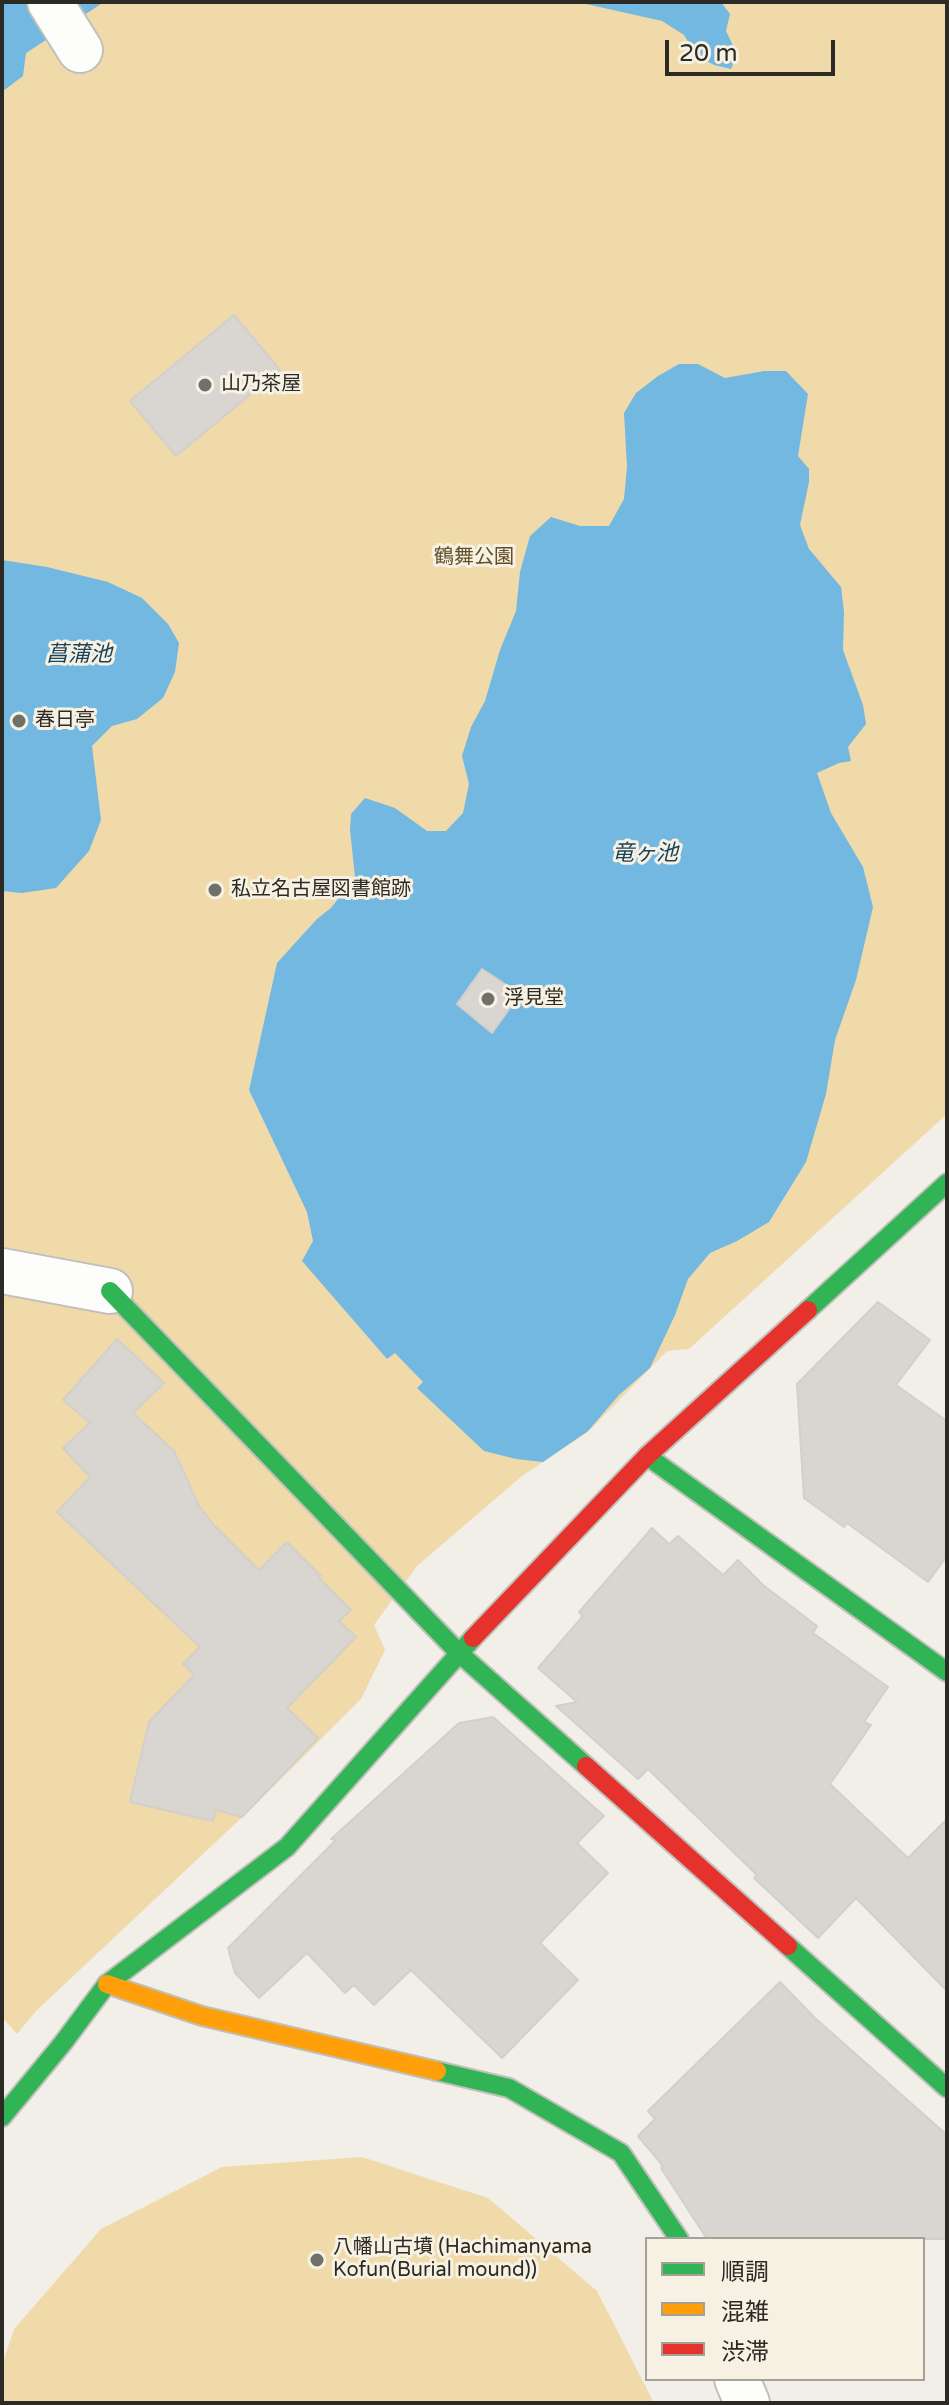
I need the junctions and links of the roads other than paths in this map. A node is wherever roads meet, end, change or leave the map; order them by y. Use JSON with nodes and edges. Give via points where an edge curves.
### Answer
{"nodes":[{"id":1,"x":50,"y":2,"type":"edge"},
{"id":2,"x":80,"y":50,"type":"dead end"},
{"id":3,"x":947,"y":1183,"type":"edge"},
{"id":4,"x":2,"y":1271,"type":"edge"},
{"id":5,"x":110,"y":1291,"type":"joint"},
{"id":6,"x":647,"y":1456,"type":"junction"},
{"id":7,"x":459,"y":1653,"type":"junction"},
{"id":8,"x":947,"y":1672,"type":"edge"},
{"id":9,"x":107,"y":1984,"type":"junction"},
{"id":10,"x":947,"y":2088,"type":"edge"},
{"id":11,"x":2,"y":2117,"type":"edge"},
{"id":12,"x":678,"y":2237,"type":"edge"},
{"id":13,"x":738,"y":2381,"type":"edge"},
{"id":14,"x":747,"y":2403,"type":"edge"}],
"edges":[{"from":1,"to":2,"type":"street"},
{"from":3,"to":6,"type":"street"},
{"from":4,"to":5,"type":"street"},
{"from":5,"to":7,"type":"street"},
{"from":6,"to":7,"type":"street"},
{"from":6,"to":8,"type":"street"},
{"from":7,"to":9,"type":"street","via":[[287,1847]]},
{"from":7,"to":10,"type":"street"},
{"from":9,"to":11,"type":"street"},
{"from":9,"to":12,"type":"street","via":[[202,2016],[509,2088],[621,2153]]},
{"from":13,"to":14,"type":"street"}]}
